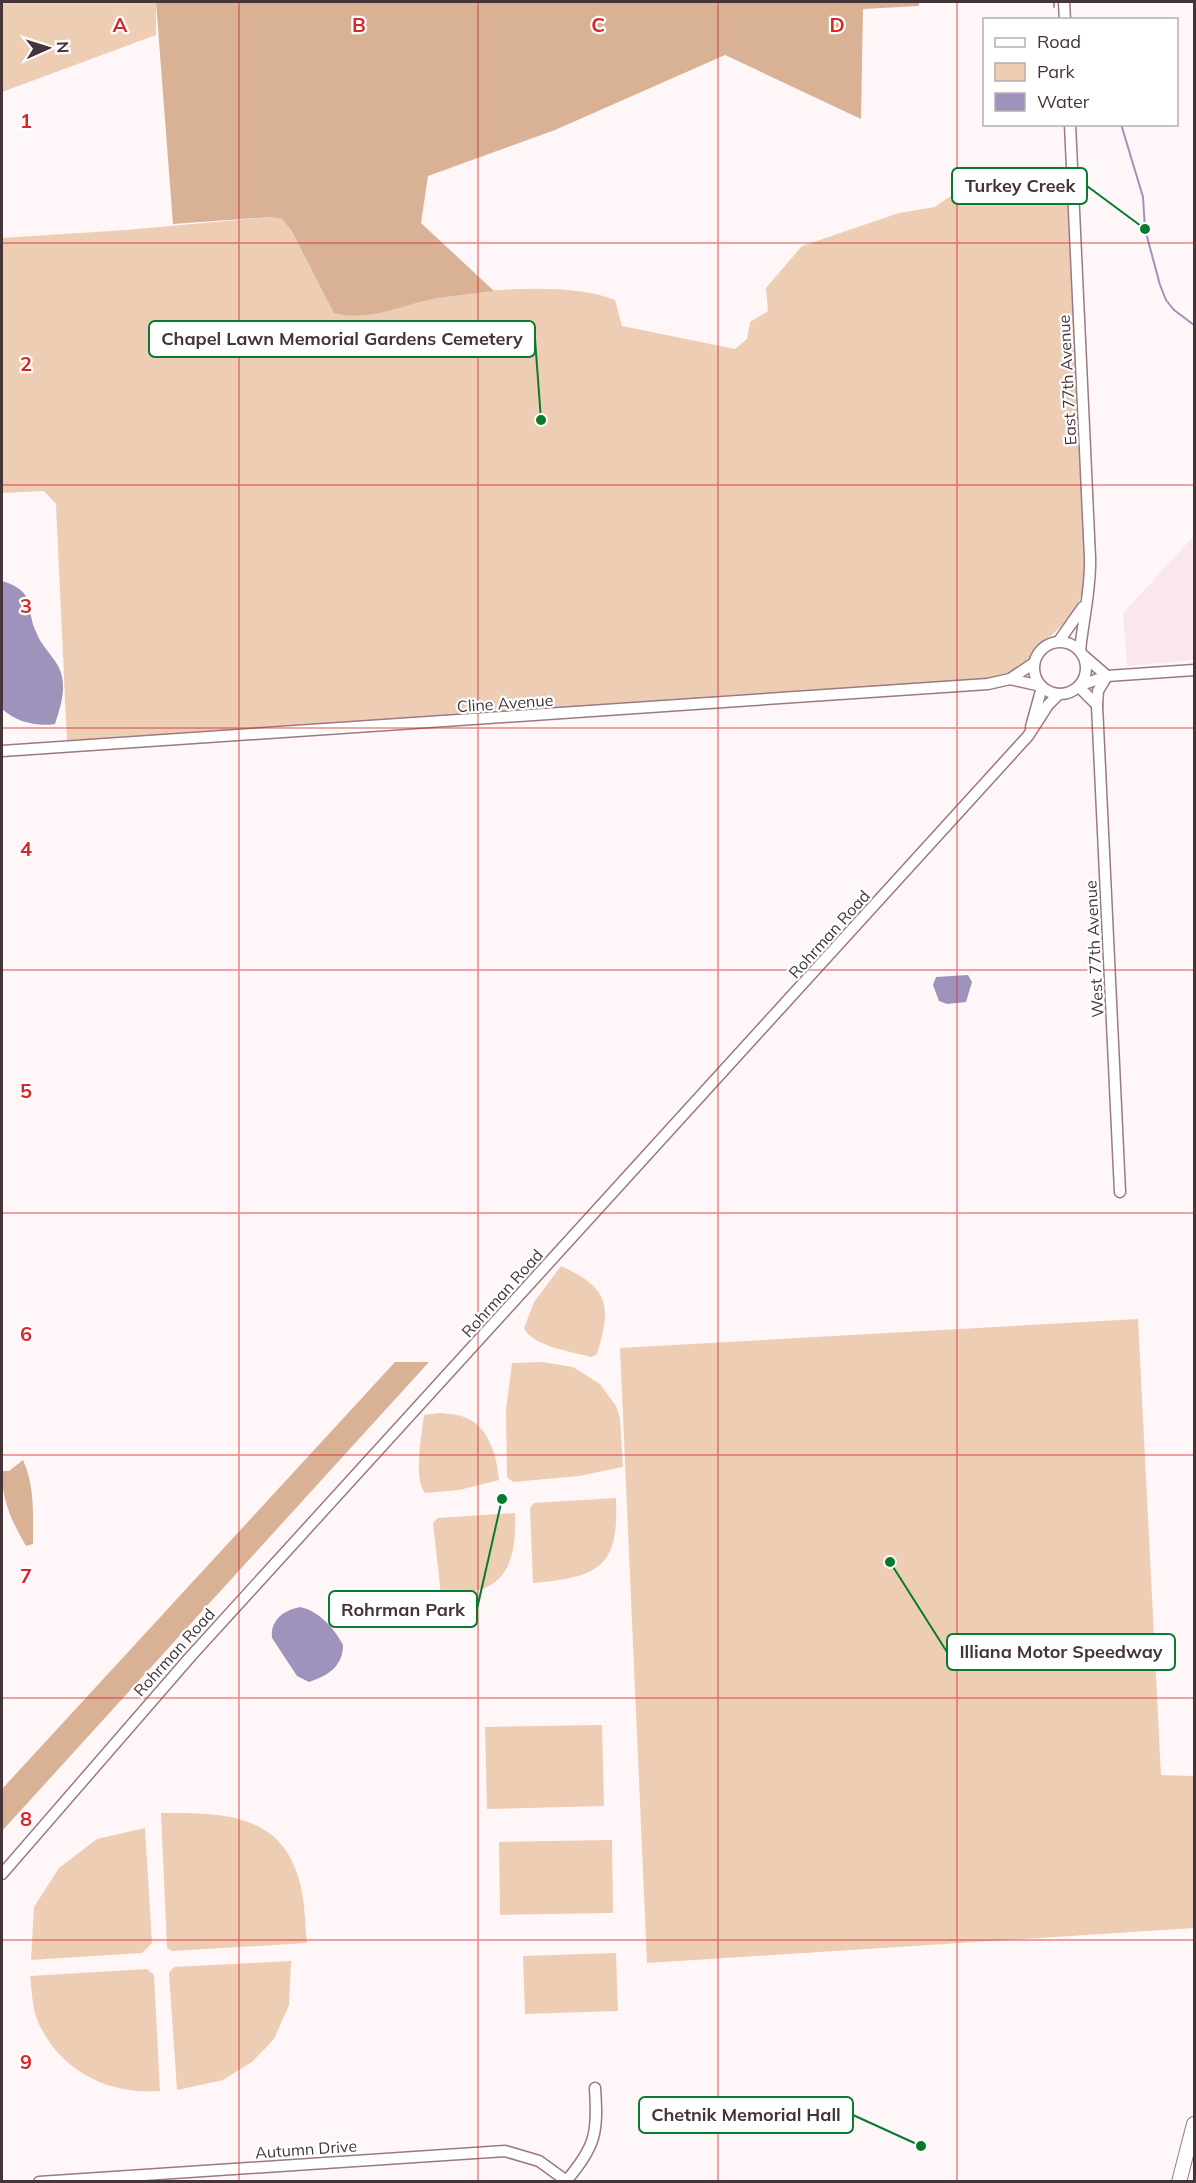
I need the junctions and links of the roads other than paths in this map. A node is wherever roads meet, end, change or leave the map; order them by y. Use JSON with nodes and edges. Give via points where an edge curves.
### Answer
{"nodes":[{"id":1,"x":1064,"y":2,"type":"edge"},
{"id":2,"x":1065,"y":18,"type":"edge"},
{"id":3,"x":1070,"y":126,"type":"edge"},
{"id":4,"x":1084,"y":604,"type":"junction"},
{"id":5,"x":1059,"y":641,"type":"junction"},
{"id":6,"x":1082,"y":653,"type":"junction"},
{"id":7,"x":1034,"y":663,"type":"junction"},
{"id":8,"x":1194,"y":670,"type":"edge"},
{"id":9,"x":1107,"y":676,"type":"junction"},
{"id":10,"x":1010,"y":680,"type":"junction"},
{"id":11,"x":1041,"y":686,"type":"junction"},
{"id":12,"x":1080,"y":686,"type":"junction"},
{"id":13,"x":1059,"y":694,"type":"junction"},
{"id":14,"x":1097,"y":705,"type":"junction"},
{"id":15,"x":1028,"y":736,"type":"junction"},
{"id":16,"x":2,"y":751,"type":"edge"},
{"id":17,"x":1120,"y":1192,"type":"dead end"},
{"id":18,"x":2,"y":1874,"type":"edge"},
{"id":19,"x":595,"y":2088,"type":"dead end"},
{"id":20,"x":1194,"y":2124,"type":"edge"},
{"id":21,"x":41,"y":2181,"type":"edge"},
{"id":22,"x":567,"y":2181,"type":"edge"},
{"id":23,"x":1179,"y":2181,"type":"edge"}],
"edges":[{"from":1,"to":2,"type":"street"},
{"from":3,"to":4,"type":"street","name":"East 77th Avenue","via":[[1090,558]]},
{"from":4,"to":5,"type":"street","name":"East 77th Avenue"},
{"from":4,"to":6,"type":"street","name":"East 77th Avenue"},
{"from":5,"to":6,"type":"street"},
{"from":5,"to":7,"type":"street","via":[[1043,648]]},
{"from":6,"to":9,"type":"street"},
{"from":6,"to":12,"type":"street","via":[[1087,668]]},
{"from":7,"to":10,"type":"street","name":"Cline Avenue"},
{"from":7,"to":11,"type":"street"},
{"from":8,"to":9,"type":"street"},
{"from":9,"to":12,"type":"street"},
{"from":9,"to":14,"type":"street","name":"West 77th Avenue","via":[[1098,691]]},
{"from":10,"to":11,"type":"street","name":"Cline Avenue"},
{"from":10,"to":16,"type":"street","name":"Cline Avenue","via":[[566,715]]},
{"from":11,"to":13,"type":"street"},
{"from":11,"to":15,"type":"street","name":"Rohrman Road"},
{"from":12,"to":13,"type":"street"},
{"from":12,"to":14,"type":"street"},
{"from":13,"to":15,"type":"street","name":"Rohrman Road"},
{"from":14,"to":17,"type":"street","name":"West 77th Avenue"},
{"from":15,"to":18,"type":"street","name":"Rohrman Road","via":[[191,1656]]},
{"from":19,"to":22,"type":"street","via":[[597,2123],[593,2143]]},
{"from":20,"to":23,"type":"main road"},
{"from":21,"to":22,"type":"street","name":"Autumn Drive","via":[[505,2151],[539,2161]]}]}
